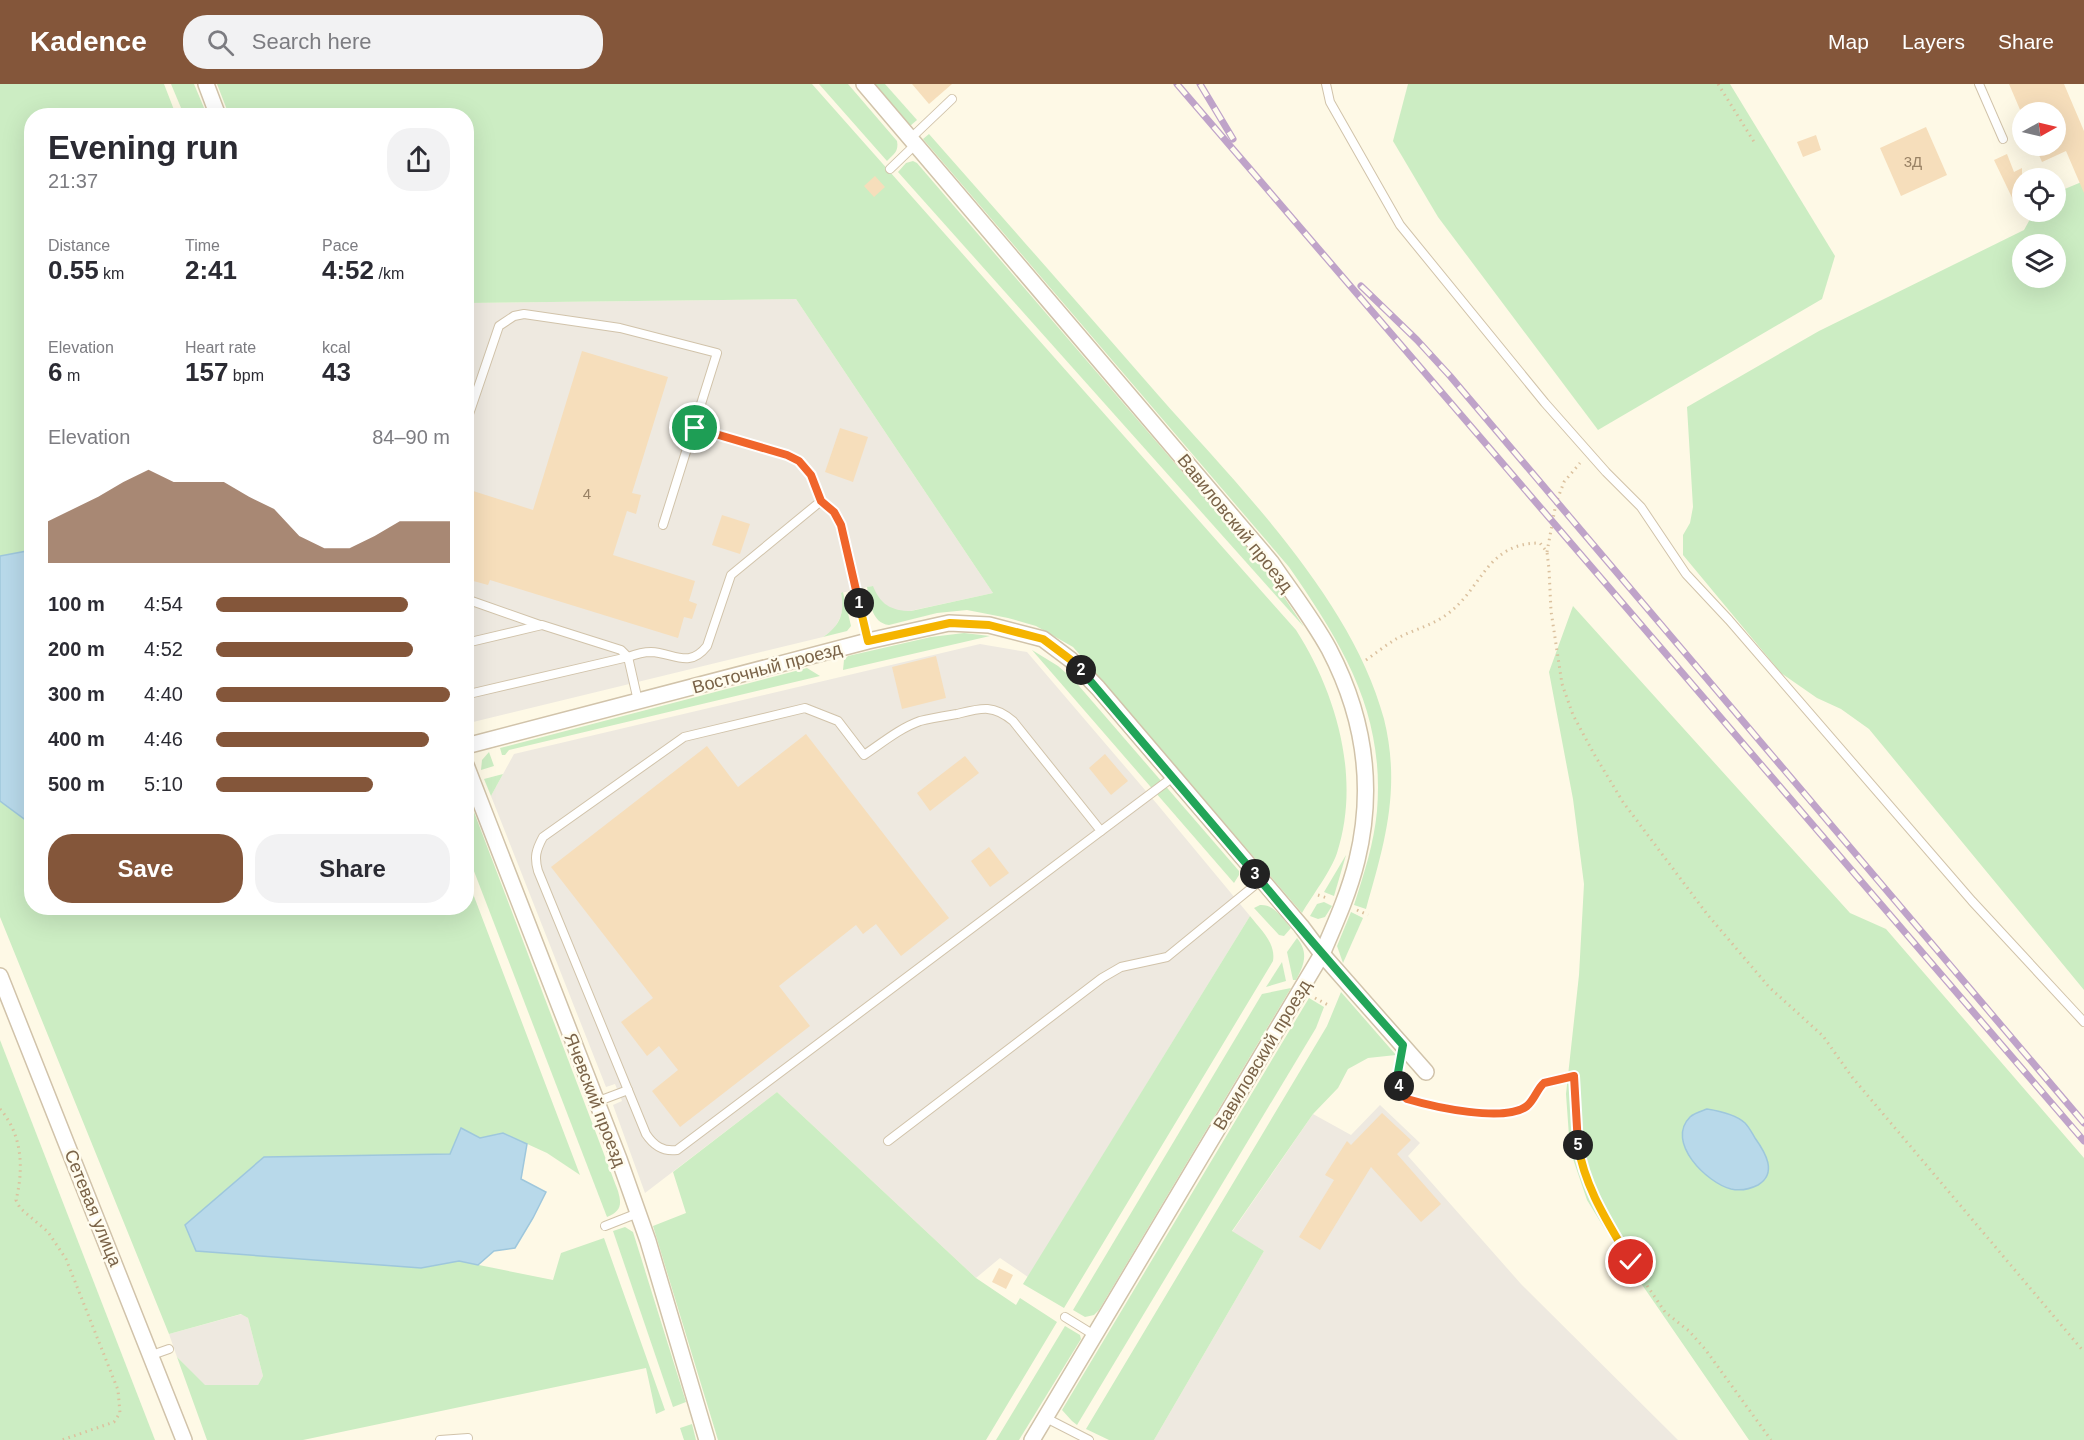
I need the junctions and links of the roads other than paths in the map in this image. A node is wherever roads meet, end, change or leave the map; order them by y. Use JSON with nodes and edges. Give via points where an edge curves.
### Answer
{"nodes":[{"id":1,"x":206,"y":84,"type":"edge"},
{"id":2,"x":864,"y":84,"type":"edge"},
{"id":3,"x":1326,"y":84,"type":"edge"},
{"id":4,"x":1979,"y":84,"type":"edge"},
{"id":5,"x":952,"y":99,"type":"dead end"},
{"id":6,"x":215,"y":108,"type":"edge"},
{"id":7,"x":2003,"y":139,"type":"dead end"},
{"id":8,"x":913,"y":141,"type":"junction"},
{"id":9,"x":890,"y":169,"type":"dead end"},
{"id":10,"x":474,"y":400,"type":"edge"},
{"id":11,"x":695,"y":428,"type":"junction"},
{"id":12,"x":821,"y":501,"type":"junction"},
{"id":13,"x":663,"y":525,"type":"dead end"},
{"id":14,"x":474,"y":602,"type":"edge"},
{"id":15,"x":542,"y":625,"type":"junction"},
{"id":16,"x":474,"y":641,"type":"edge"},
{"id":17,"x":868,"y":641,"type":"junction"},
{"id":18,"x":628,"y":657,"type":"junction"},
{"id":19,"x":474,"y":693,"type":"edge"},
{"id":20,"x":638,"y":701,"type":"junction"},
{"id":21,"x":474,"y":744,"type":"edge"},
{"id":22,"x":1173,"y":777,"type":"junction"},
{"id":23,"x":474,"y":786,"type":"edge"},
{"id":24,"x":1101,"y":831,"type":"junction"},
{"id":25,"x":1260,"y":880,"type":"junction"},
{"id":26,"x":1322,"y":954,"type":"junction"},
{"id":27,"x":0,"y":976,"type":"edge"},
{"id":28,"x":2084,"y":1022,"type":"edge"},
{"id":29,"x":1426,"y":1072,"type":"dead end"},
{"id":30,"x":628,"y":1089,"type":"junction"},
{"id":31,"x":596,"y":1102,"type":"junction"},
{"id":32,"x":888,"y":1141,"type":"dead end"},
{"id":33,"x":638,"y":1213,"type":"junction"},
{"id":34,"x":605,"y":1226,"type":"dead end"},
{"id":35,"x":1065,"y":1317,"type":"dead end"},
{"id":36,"x":1094,"y":1335,"type":"junction"},
{"id":37,"x":170,"y":1349,"type":"dead end"},
{"id":38,"x":152,"y":1355,"type":"junction"},
{"id":39,"x":1046,"y":1418,"type":"junction"},
{"id":40,"x":468,"y":1438,"type":"dead end"},
{"id":41,"x":184,"y":1440,"type":"edge"},
{"id":42,"x":440,"y":1440,"type":"edge"},
{"id":43,"x":707,"y":1440,"type":"edge"},
{"id":44,"x":1032,"y":1440,"type":"edge"},
{"id":45,"x":1089,"y":1440,"type":"edge"}],
"edges":[{"from":1,"to":6,"type":"street"},
{"from":2,"to":8,"type":"street","name":"Вавиловский проезд"},
{"from":3,"to":28,"type":"lane","via":[[1330,102],[1400,225],[1545,403],[1641,507],[1686,574],[1972,901]]},
{"from":4,"to":7,"type":"lane"},
{"from":5,"to":8,"type":"lane"},
{"from":8,"to":9,"type":"lane"},
{"from":8,"to":26,"type":"street","name":"Вавиловский проезд","via":[[1271,562],[1328,648],[1348,690],[1359,726],[1365,764],[1365,811],[1357,860]]},
{"from":10,"to":11,"type":"lane","via":[[500,326],[524,314],[620,328],[717,353]]},
{"from":11,"to":12,"type":"lane","via":[[799,461],[811,475]]},
{"from":11,"to":13,"type":"lane"},
{"from":12,"to":17,"type":"lane","via":[[841,525]]},
{"from":12,"to":18,"type":"lane","via":[[731,575],[707,646],[700,654],[690,659],[653,652]]},
{"from":14,"to":15,"type":"lane"},
{"from":15,"to":16,"type":"lane"},
{"from":15,"to":18,"type":"lane","via":[[621,650]]},
{"from":17,"to":20,"type":"street","name":"Восточный проезд"},
{"from":17,"to":22,"type":"street","name":"Восточный проезд","via":[[950,623],[989,625],[1043,639],[1098,688]]},
{"from":18,"to":19,"type":"lane"},
{"from":18,"to":20,"type":"lane"},
{"from":20,"to":21,"type":"street","name":"Восточный проезд"},
{"from":22,"to":24,"type":"lane"},
{"from":22,"to":25,"type":"street","name":"Восточный проезд"},
{"from":23,"to":31,"type":"street","name":"Ячевский проезд"},
{"from":24,"to":30,"type":"lane","via":[[677,1150],[668,1152],[653,1144]]},
{"from":24,"to":30,"type":"lane","via":[[1013,722],[995,710],[984,708],[920,722],[864,755],[838,721],[806,708],[684,737],[543,837],[535,859]]},
{"from":25,"to":26,"type":"street","name":"Восточный проезд"},
{"from":25,"to":32,"type":"lane","via":[[1167,957],[1121,967],[1102,978]]},
{"from":26,"to":29,"type":"street","name":"Восточный проезд"},
{"from":26,"to":36,"type":"street","name":"Вавиловский проезд"},
{"from":27,"to":38,"type":"street","name":"Сетевая улица"},
{"from":30,"to":31,"type":"lane"},
{"from":31,"to":33,"type":"street","name":"Ячевский проезд"},
{"from":33,"to":34,"type":"lane"},
{"from":33,"to":43,"type":"street","name":"Ячевский проезд"},
{"from":35,"to":36,"type":"lane"},
{"from":36,"to":39,"type":"street","name":"Вавиловский проезд"},
{"from":37,"to":38,"type":"lane"},
{"from":38,"to":41,"type":"street","name":"Сетевая улица"},
{"from":39,"to":44,"type":"street","name":"Вавиловский проезд"},
{"from":39,"to":45,"type":"lane"},
{"from":40,"to":42,"type":"lane"}]}
